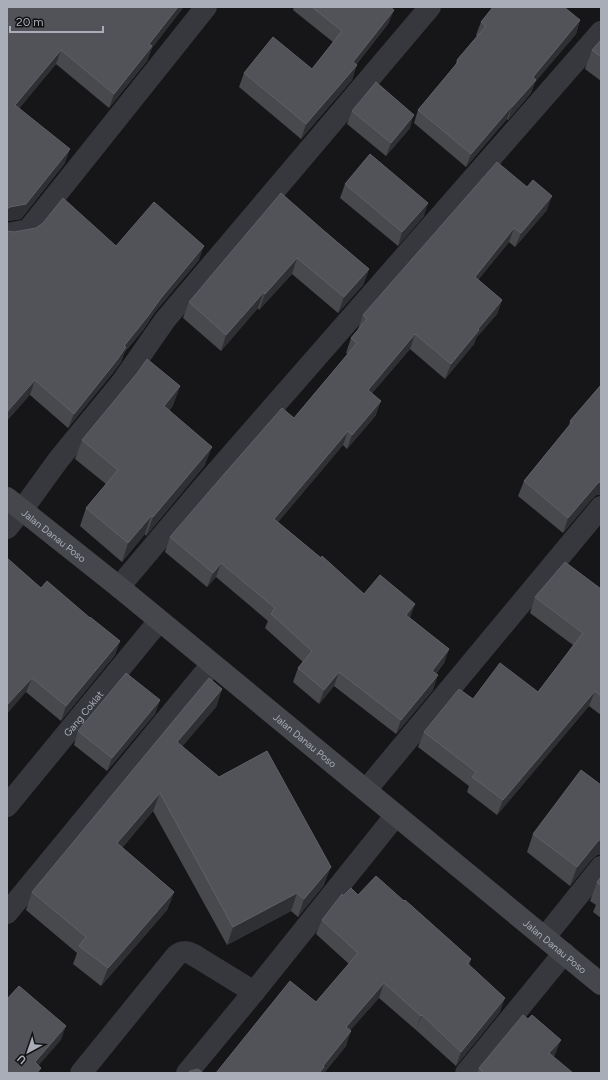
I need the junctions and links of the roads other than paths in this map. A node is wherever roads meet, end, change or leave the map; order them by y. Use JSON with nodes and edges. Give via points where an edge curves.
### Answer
{"nodes":[{"id":1,"x":206,"y":7,"type":"edge"},
{"id":2,"x":430,"y":7,"type":"edge"},
{"id":3,"x":601,"y":32,"type":"edge"},
{"id":4,"x":7,"y":234,"type":"edge"},
{"id":5,"x":14,"y":504,"type":"edge"},
{"id":6,"x":601,"y":507,"type":"edge"},
{"id":7,"x":7,"y":528,"type":"edge"},
{"id":8,"x":119,"y":587,"type":"junction"},
{"id":9,"x":159,"y":621,"type":"junction"},
{"id":10,"x":212,"y":664,"type":"junction"},
{"id":11,"x":366,"y":790,"type":"junction"},
{"id":12,"x":7,"y":806,"type":"edge"},
{"id":13,"x":396,"y":815,"type":"junction"},
{"id":14,"x":601,"y":866,"type":"edge"},
{"id":15,"x":7,"y":913,"type":"edge"},
{"id":16,"x":544,"y":938,"type":"junction"},
{"id":17,"x":564,"y":953,"type":"junction"},
{"id":18,"x":601,"y":984,"type":"edge"},
{"id":19,"x":254,"y":992,"type":"junction"},
{"id":20,"x":81,"y":1073,"type":"edge"},
{"id":21,"x":187,"y":1073,"type":"edge"},
{"id":22,"x":466,"y":1073,"type":"edge"}],
"edges":[{"from":1,"to":4,"type":"street","via":[[28,230]]},
{"from":2,"to":5,"type":"street","via":[[165,320],[122,382],[59,459]]},
{"from":3,"to":8,"type":"street","via":[[204,486]]},
{"from":5,"to":7,"type":"street"},
{"from":5,"to":8,"type":"street","name":"Jalan Danau Poso"},
{"from":6,"to":11,"type":"street"},
{"from":8,"to":9,"type":"street","name":"Jalan Danau Poso"},
{"from":9,"to":10,"type":"street","name":"Jalan Danau Poso"},
{"from":9,"to":12,"type":"street","name":"Gang Coklat"},
{"from":10,"to":11,"type":"street","name":"Jalan Danau Poso"},
{"from":10,"to":15,"type":"street"},
{"from":11,"to":13,"type":"street","name":"Jalan Danau Poso"},
{"from":13,"to":16,"type":"street","name":"Jalan Danau Poso"},
{"from":13,"to":19,"type":"street"},
{"from":14,"to":16,"type":"street"},
{"from":16,"to":17,"type":"street","name":"Jalan Danau Poso"},
{"from":17,"to":18,"type":"street","name":"Jalan Danau Poso"},
{"from":17,"to":22,"type":"street"},
{"from":19,"to":20,"type":"street","via":[[192,954],[180,953]]},
{"from":19,"to":21,"type":"street"}]}
